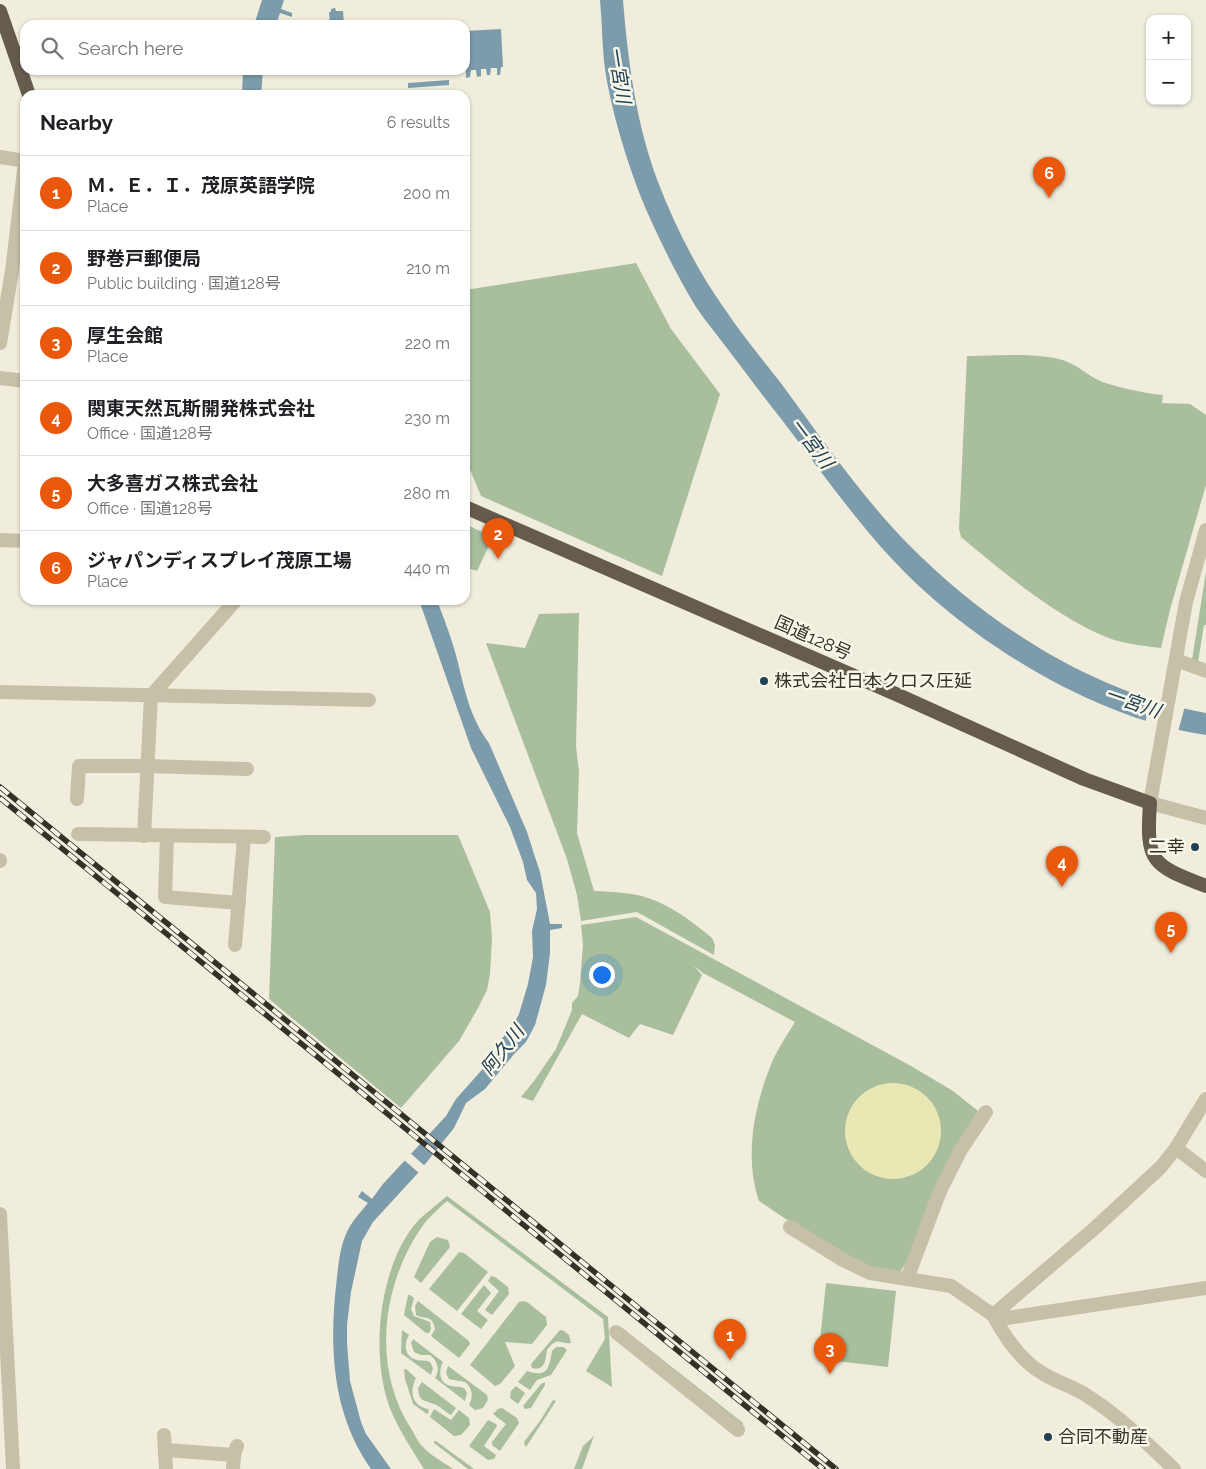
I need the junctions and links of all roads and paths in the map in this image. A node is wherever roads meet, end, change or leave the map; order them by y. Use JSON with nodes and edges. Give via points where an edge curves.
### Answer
{"nodes":[{"id":1,"x":0,"y":11,"type":"edge"},
{"id":2,"x":20,"y":69,"type":"edge"},
{"id":3,"x":22,"y":75,"type":"edge"},
{"id":4,"x":27,"y":90,"type":"edge"},
{"id":5,"x":0,"y":157,"type":"edge"},
{"id":6,"x":20,"y":160,"type":"edge"},
{"id":7,"x":20,"y":203,"type":"edge"},
{"id":8,"x":0,"y":344,"type":"edge"},
{"id":9,"x":0,"y":378,"type":"edge"},
{"id":10,"x":20,"y":380,"type":"edge"},
{"id":11,"x":470,"y":509,"type":"edge"},
{"id":12,"x":1206,"y":530,"type":"edge"},
{"id":13,"x":0,"y":540,"type":"edge"},
{"id":14,"x":20,"y":541,"type":"edge"},
{"id":15,"x":232,"y":605,"type":"edge"},
{"id":16,"x":1175,"y":664,"type":"junction"},
{"id":17,"x":1206,"y":670,"type":"edge"},
{"id":18,"x":0,"y":692,"type":"edge"},
{"id":19,"x":151,"y":696,"type":"junction"},
{"id":20,"x":369,"y":700,"type":"dead end"},
{"id":21,"x":147,"y":766,"type":"junction"},
{"id":22,"x":247,"y":769,"type":"dead end"},
{"id":23,"x":77,"y":798,"type":"dead end"},
{"id":24,"x":1150,"y":803,"type":"junction"},
{"id":25,"x":1206,"y":818,"type":"edge"},
{"id":26,"x":78,"y":834,"type":"dead end"},
{"id":27,"x":144,"y":836,"type":"junction"},
{"id":28,"x":167,"y":836,"type":"junction"},
{"id":29,"x":244,"y":837,"type":"junction"},
{"id":30,"x":264,"y":837,"type":"dead end"},
{"id":31,"x":1206,"y":886,"type":"edge"},
{"id":32,"x":239,"y":902,"type":"junction"},
{"id":33,"x":235,"y":945,"type":"dead end"},
{"id":34,"x":1206,"y":1099,"type":"edge"},
{"id":35,"x":986,"y":1112,"type":"dead end"},
{"id":36,"x":1176,"y":1148,"type":"junction"},
{"id":37,"x":1206,"y":1171,"type":"edge"},
{"id":38,"x":0,"y":1214,"type":"edge"},
{"id":39,"x":790,"y":1227,"type":"dead end"},
{"id":40,"x":907,"y":1279,"type":"junction"},
{"id":41,"x":1206,"y":1288,"type":"edge"},
{"id":42,"x":994,"y":1315,"type":"junction"},
{"id":43,"x":616,"y":1332,"type":"dead end"},
{"id":44,"x":738,"y":1430,"type":"dead end"},
{"id":45,"x":164,"y":1434,"type":"dead end"},
{"id":46,"x":165,"y":1450,"type":"junction"},
{"id":47,"x":13,"y":1469,"type":"edge"},
{"id":48,"x":166,"y":1469,"type":"edge"},
{"id":49,"x":233,"y":1469,"type":"edge"},
{"id":50,"x":1174,"y":1469,"type":"edge"}],
"edges":[{"from":1,"to":2,"type":"highway"},
{"from":3,"to":4,"type":"highway"},
{"from":5,"to":6,"type":"street"},
{"from":7,"to":8,"type":"street"},
{"from":9,"to":10,"type":"street"},
{"from":11,"to":24,"type":"highway","name":"国道128号","via":[[1084,778]]},
{"from":12,"to":16,"type":"street","via":[[1186,602]]},
{"from":13,"to":14,"type":"street"},
{"from":15,"to":19,"type":"street"},
{"from":16,"to":17,"type":"street"},
{"from":16,"to":24,"type":"street"},
{"from":18,"to":19,"type":"street"},
{"from":19,"to":20,"type":"street"},
{"from":19,"to":21,"type":"street"},
{"from":21,"to":22,"type":"street"},
{"from":21,"to":23,"type":"street","via":[[79,766]]},
{"from":21,"to":27,"type":"street"},
{"from":24,"to":25,"type":"street"},
{"from":24,"to":31,"type":"highway","via":[[1149,842],[1160,864],[1174,874]]},
{"from":26,"to":27,"type":"street"},
{"from":27,"to":28,"type":"street"},
{"from":28,"to":29,"type":"street"},
{"from":28,"to":32,"type":"street","via":[[165,897]]},
{"from":29,"to":30,"type":"street"},
{"from":29,"to":32,"type":"street"},
{"from":32,"to":33,"type":"street"},
{"from":34,"to":36,"type":"street"},
{"from":35,"to":40,"type":"street","via":[[960,1151],[944,1183]]},
{"from":36,"to":37,"type":"street"},
{"from":36,"to":42,"type":"street","via":[[1161,1167],[1095,1228]]},
{"from":38,"to":47,"type":"street"},
{"from":39,"to":40,"type":"street","via":[[870,1273]]},
{"from":40,"to":42,"type":"street","via":[[950,1286]]},
{"from":41,"to":42,"type":"street","via":[[1007,1318]]},
{"from":42,"to":50,"type":"street","via":[[1025,1361],[1041,1373],[1086,1395],[1133,1431]]},
{"from":43,"to":44,"type":"street"},
{"from":45,"to":46,"type":"street"},
{"from":46,"to":48,"type":"street"},
{"from":46,"to":49,"type":"street","via":[[235,1450]]}]}
